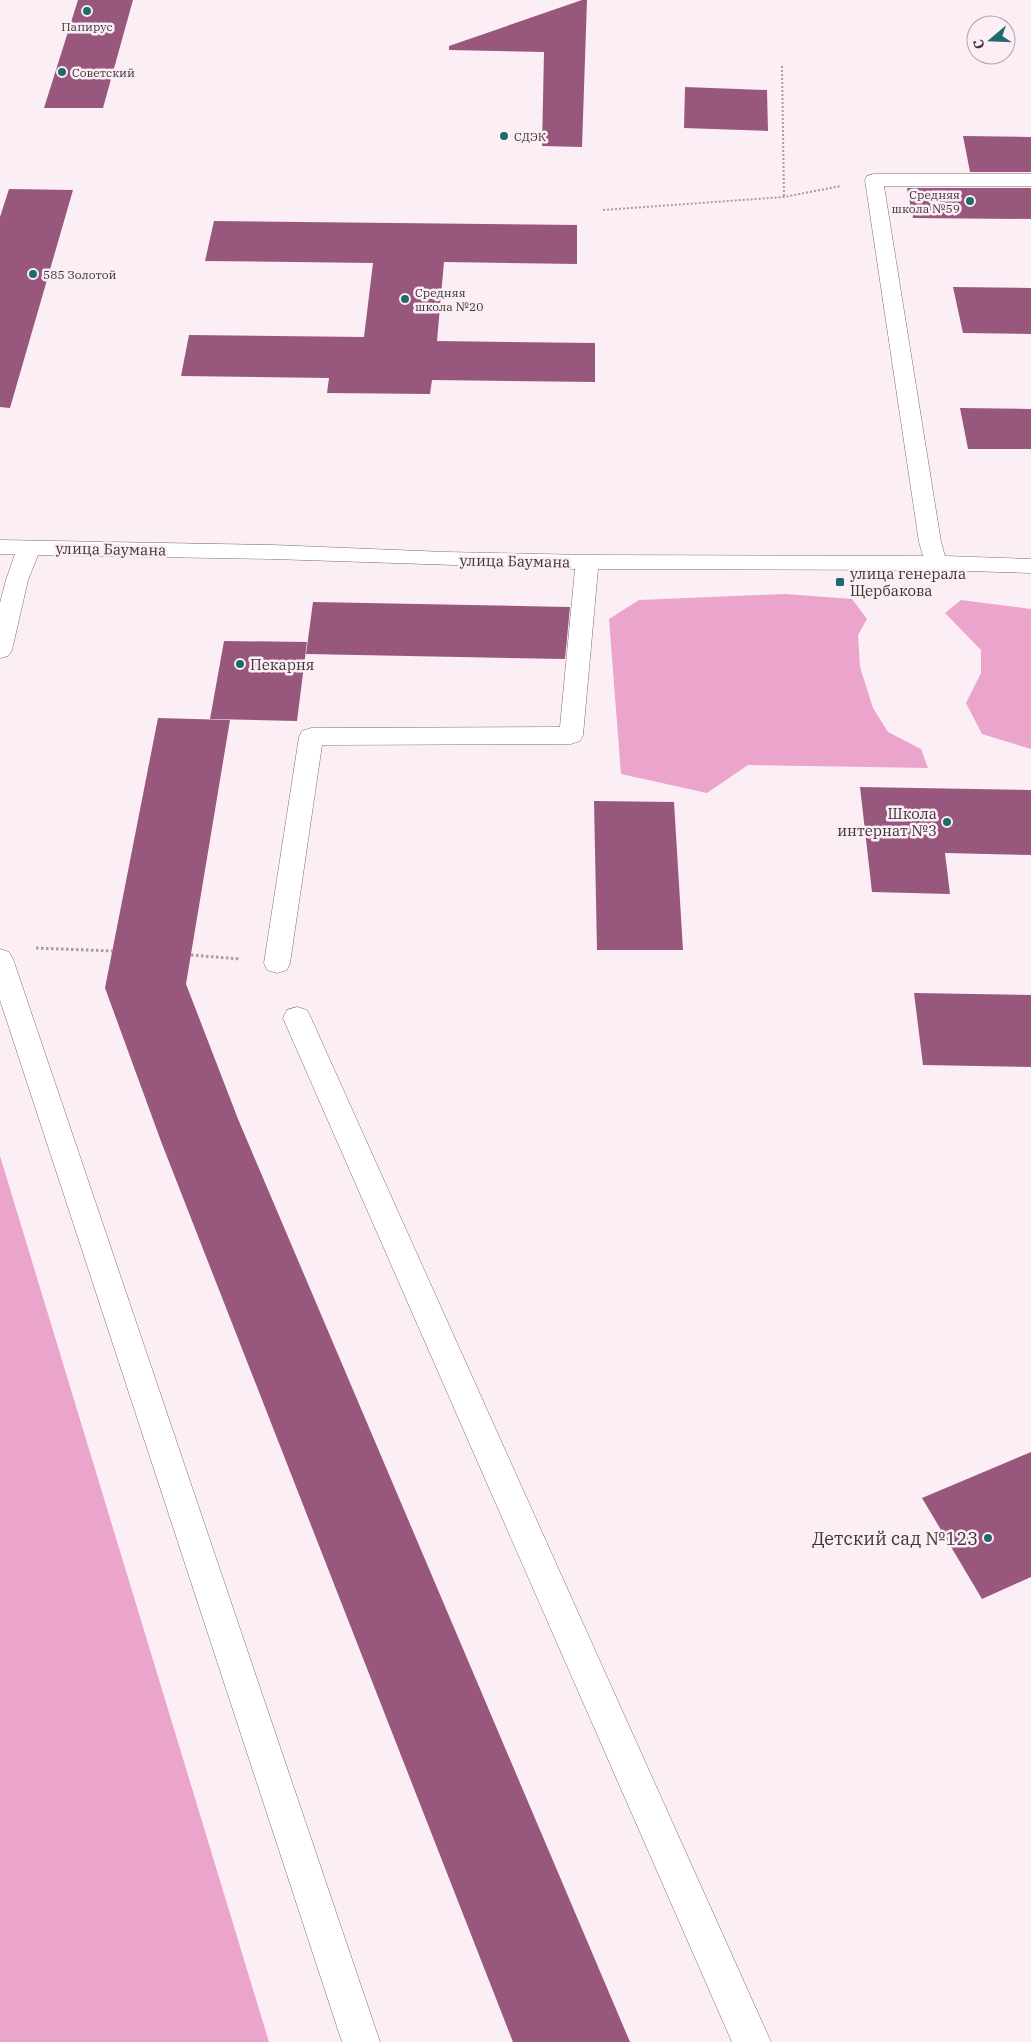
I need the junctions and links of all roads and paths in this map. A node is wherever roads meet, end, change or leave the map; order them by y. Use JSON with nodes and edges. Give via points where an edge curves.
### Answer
{"nodes":[{"id":1,"x":782,"y":66,"type":"dead end"},
{"id":2,"x":874,"y":180,"type":"junction"},
{"id":3,"x":1031,"y":180,"type":"edge"},
{"id":4,"x":784,"y":197,"type":"junction"},
{"id":5,"x":603,"y":210,"type":"dead end"},
{"id":6,"x":0,"y":547,"type":"edge"},
{"id":7,"x":29,"y":548,"type":"junction"},
{"id":8,"x":587,"y":562,"type":"junction"},
{"id":9,"x":936,"y":563,"type":"junction"},
{"id":10,"x":1031,"y":566,"type":"edge"},
{"id":11,"x":8,"y":580,"type":"edge"},
{"id":12,"x":0,"y":650,"type":"edge"},
{"id":13,"x":112,"y":951,"type":"dead end"},
{"id":14,"x":14,"y":954,"type":"edge"},
{"id":15,"x":191,"y":955,"type":"dead end"},
{"id":16,"x":277,"y":962,"type":"joint"},
{"id":17,"x":297,"y":1018,"type":"dead end"},
{"id":18,"x":361,"y":2042,"type":"edge"},
{"id":19,"x":752,"y":2042,"type":"edge"}],
"edges":[{"from":1,"to":4,"type":"path"},
{"from":2,"to":3,"type":"street"},
{"from":2,"to":4,"type":"path"},
{"from":2,"to":9,"type":"street","via":[[928,533]]},
{"from":4,"to":5,"type":"path"},
{"from":6,"to":7,"type":"street","name":"улица Баумана"},
{"from":7,"to":8,"type":"street","name":"улица Баумана"},
{"from":7,"to":11,"type":"street"},
{"from":8,"to":9,"type":"street","name":"улица Баумана"},
{"from":8,"to":16,"type":"street","via":[[571,735],[310,737]]},
{"from":9,"to":10,"type":"street","name":"улица Баумана"},
{"from":11,"to":12,"type":"street"},
{"from":13,"to":14,"type":"path"},
{"from":14,"to":18,"type":"street"},
{"from":15,"to":16,"type":"path"},
{"from":17,"to":19,"type":"street"}]}
